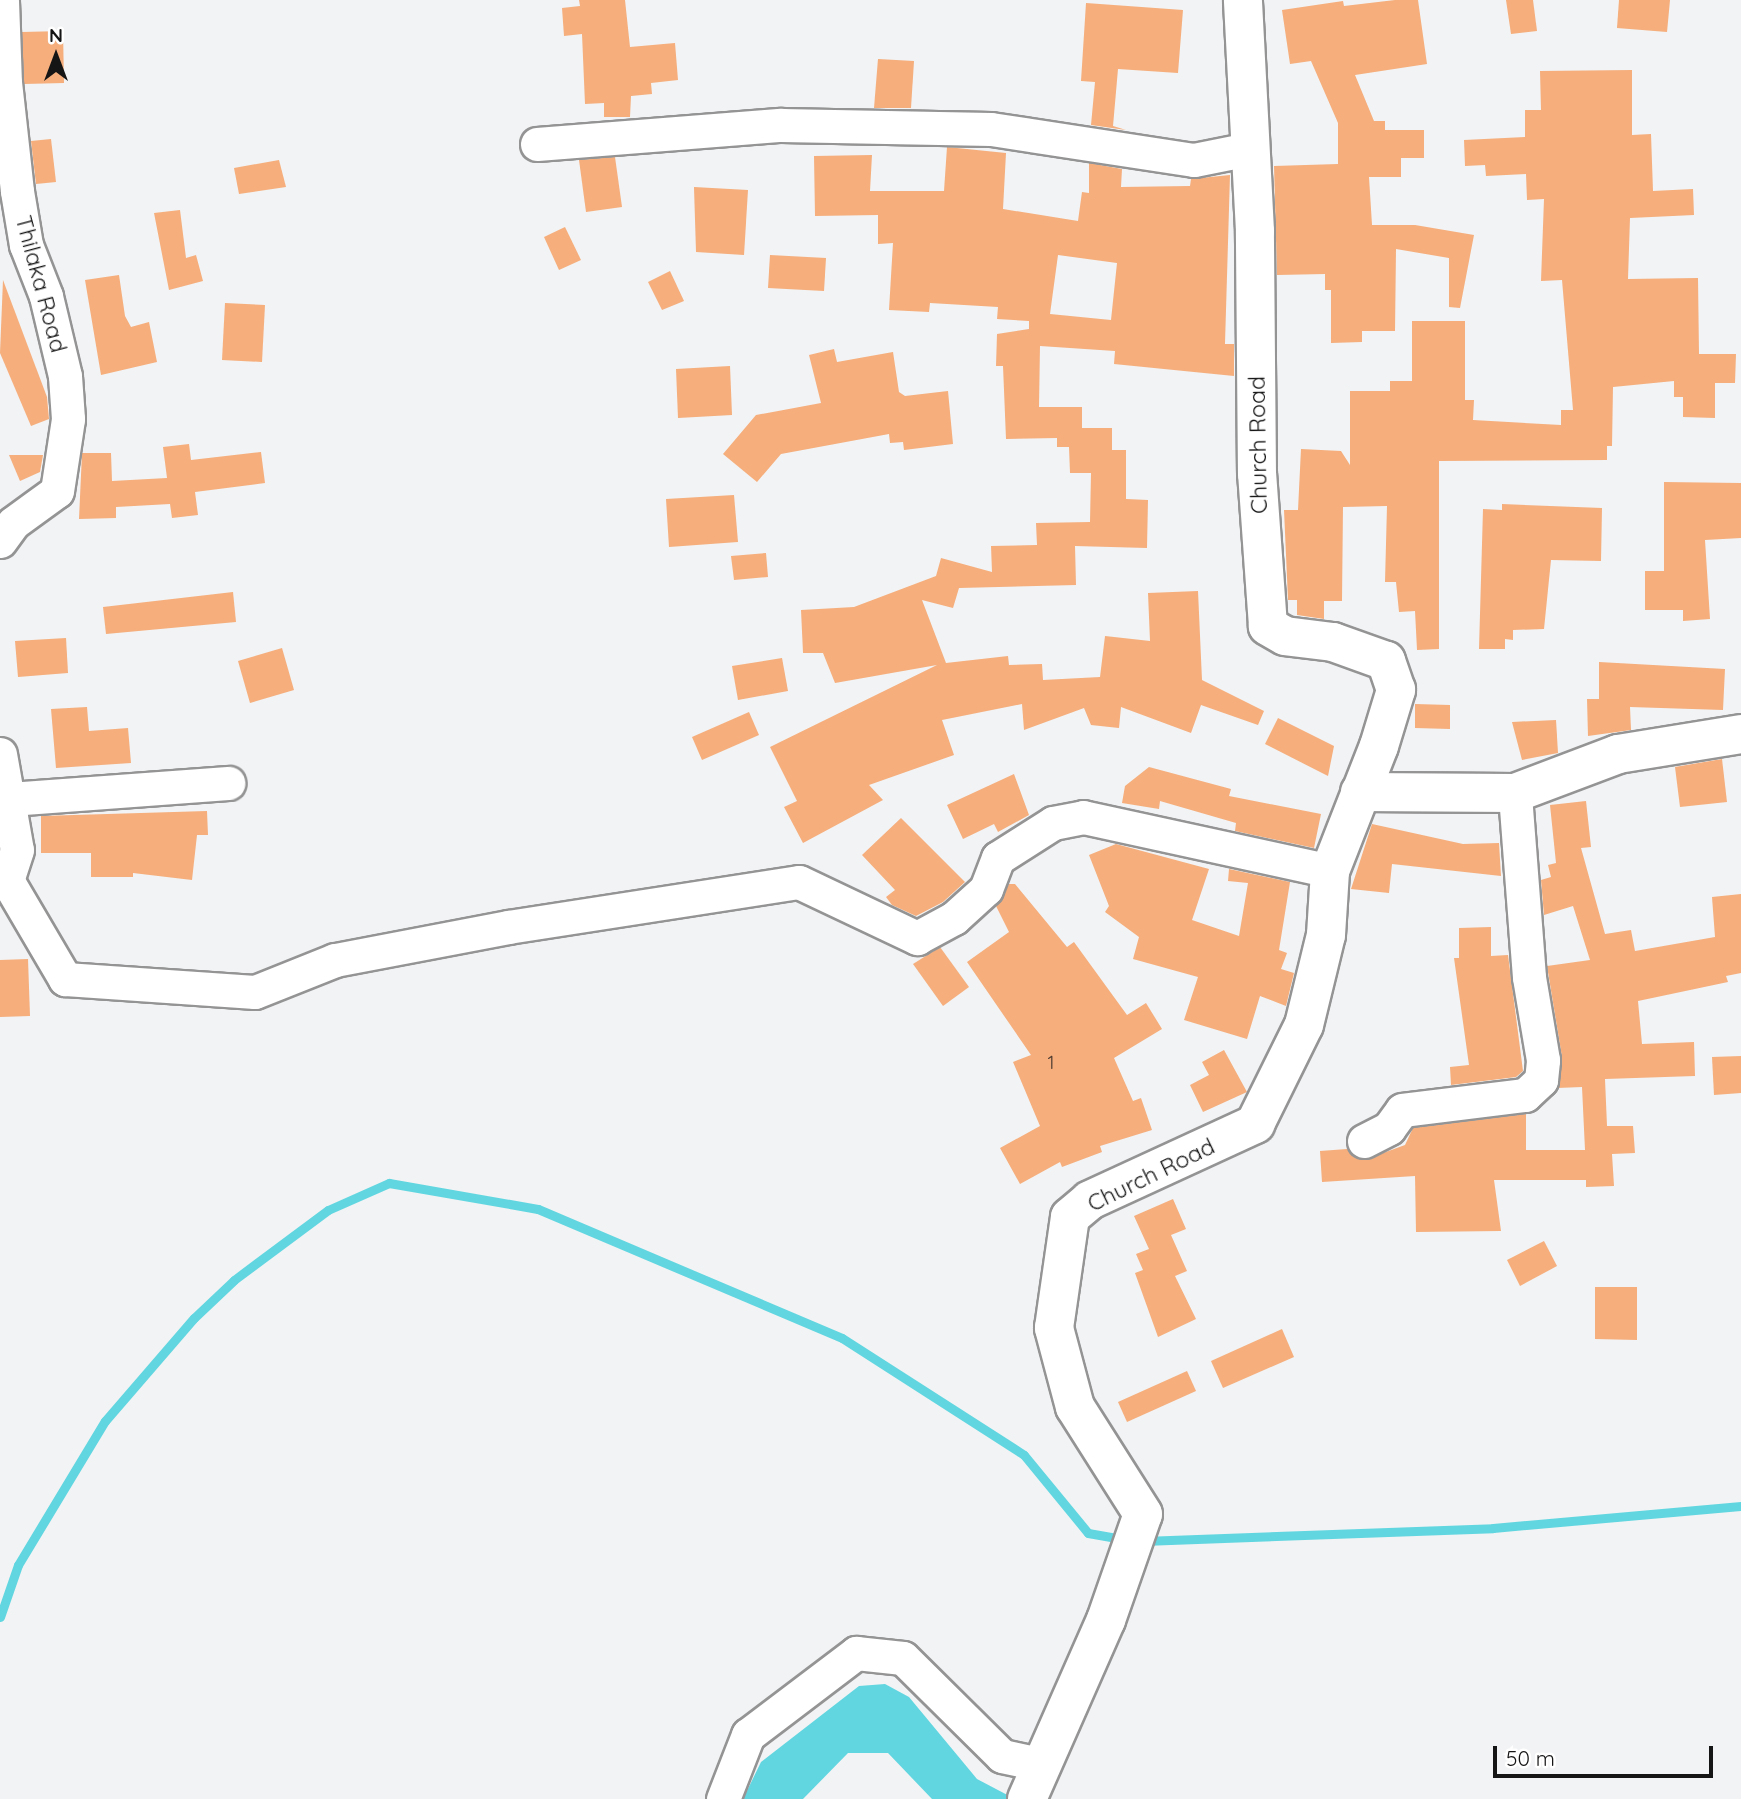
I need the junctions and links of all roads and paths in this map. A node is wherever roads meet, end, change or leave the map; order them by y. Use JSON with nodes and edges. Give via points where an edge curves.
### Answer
{"nodes":[{"id":1,"x":2,"y":0,"type":"edge"},
{"id":2,"x":1243,"y":0,"type":"edge"},
{"id":3,"x":537,"y":144,"type":"dead end"},
{"id":4,"x":1249,"y":149,"type":"junction"},
{"id":5,"x":0,"y":541,"type":"edge"},
{"id":6,"x":1741,"y":734,"type":"edge"},
{"id":7,"x":0,"y":754,"type":"edge"},
{"id":8,"x":228,"y":783,"type":"dead end"},
{"id":9,"x":1360,"y":792,"type":"junction"},
{"id":10,"x":1515,"y":793,"type":"junction"},
{"id":11,"x":9,"y":799,"type":"junction"},
{"id":12,"x":1330,"y":871,"type":"junction"},
{"id":13,"x":4,"y":878,"type":"edge"},
{"id":14,"x":1364,"y":1141,"type":"dead end"},
{"id":15,"x":1041,"y":1764,"type":"junction"},
{"id":16,"x":723,"y":1799,"type":"edge"},
{"id":17,"x":1027,"y":1799,"type":"edge"}],
"edges":[{"from":1,"to":5,"type":"street","name":"Thilaka Road","via":[[17,191],[26,246],[46,296],[62,363],[68,419],[57,491],[13,523]]},
{"from":2,"to":4,"type":"street","name":"Church Road"},
{"from":3,"to":4,"type":"street","via":[[781,125],[991,129],[1194,160]]},
{"from":4,"to":9,"type":"street","name":"Church Road","via":[[1263,596],[1268,626],[1284,636],[1364,650],[1386,661],[1394,673],[1396,691]]},
{"from":6,"to":10,"type":"street","via":[[1618,754]]},
{"from":7,"to":11,"type":"street"},
{"from":8,"to":11,"type":"street"},
{"from":9,"to":10,"type":"street"},
{"from":9,"to":12,"type":"street","name":"Church Road"},
{"from":10,"to":14,"type":"street","via":[[1530,977],[1543,1060],[1541,1080],[1525,1095],[1402,1110],[1389,1128]]},
{"from":11,"to":13,"type":"street","via":[[17,850]]},
{"from":12,"to":13,"type":"street","via":[[1083,817],[1053,822],[998,858],[986,889],[954,918],[917,938],[908,938],[799,883],[509,927],[335,960],[255,992],[65,979]]},
{"from":12,"to":15,"type":"street","name":"Church Road","via":[[1326,935],[1304,1025],[1255,1124],[1090,1200],[1070,1217],[1054,1328],[1075,1407],[1143,1514],[1106,1620]]},
{"from":15,"to":16,"type":"street","via":[[1002,1756],[903,1658],[856,1653],[748,1735]]},
{"from":15,"to":17,"type":"street","name":"Church Road"}]}
